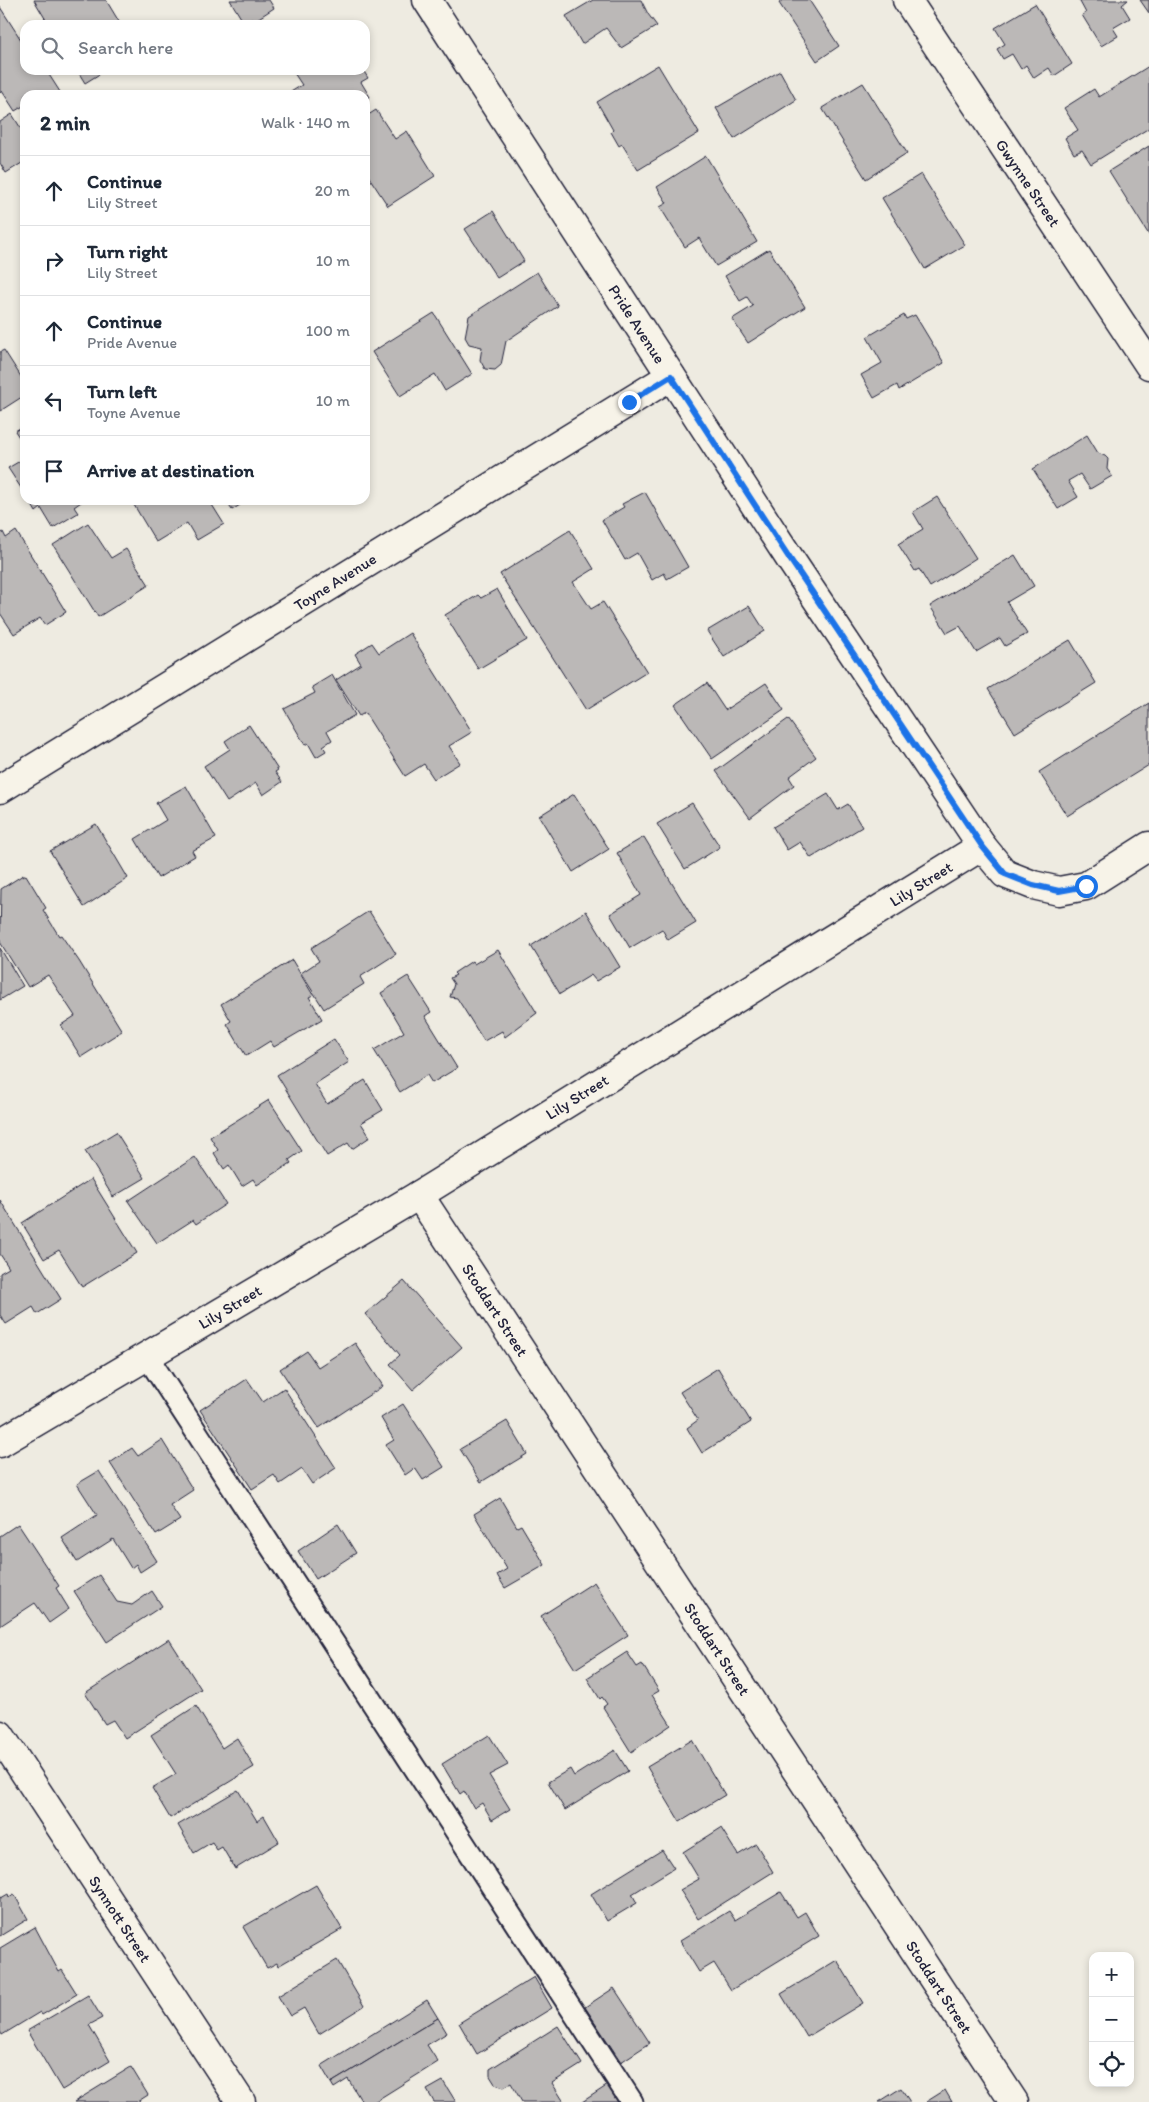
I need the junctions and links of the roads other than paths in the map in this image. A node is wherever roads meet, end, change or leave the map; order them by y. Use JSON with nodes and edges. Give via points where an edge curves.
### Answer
{"nodes":[{"id":1,"x":426,"y":0,"type":"edge"},
{"id":2,"x":906,"y":0,"type":"edge"},
{"id":3,"x":1149,"y":365,"type":"edge"},
{"id":4,"x":671,"y":376,"type":"junction"},
{"id":5,"x":0,"y":788,"type":"edge"},
{"id":6,"x":982,"y":846,"type":"junction"},
{"id":7,"x":1149,"y":846,"type":"edge"},
{"id":8,"x":419,"y":1195,"type":"junction"},
{"id":9,"x":147,"y":1356,"type":"junction"},
{"id":10,"x":0,"y":1443,"type":"edge"},
{"id":11,"x":0,"y":1735,"type":"edge"},
{"id":12,"x":241,"y":2102,"type":"edge"},
{"id":13,"x":632,"y":2102,"type":"edge"},
{"id":14,"x":1014,"y":2102,"type":"edge"}],
"edges":[{"from":1,"to":4,"type":"street","name":"Pride Avenue"},
{"from":2,"to":3,"type":"street","name":"Gwynne Street"},
{"from":4,"to":5,"type":"street","name":"Toyne Avenue"},
{"from":4,"to":6,"type":"street","name":"Pride Avenue"},
{"from":6,"to":7,"type":"street","via":[[1005,874],[1059,891],[1086,886]]},
{"from":6,"to":8,"type":"street","name":"Lily Street"},
{"from":8,"to":9,"type":"street","name":"Lily Street"},
{"from":8,"to":14,"type":"street","name":"Stoddart Street"},
{"from":9,"to":10,"type":"street","name":"Lily Street"},
{"from":9,"to":13,"type":"lane"},
{"from":11,"to":12,"type":"street","name":"Synnott Street"}]}
